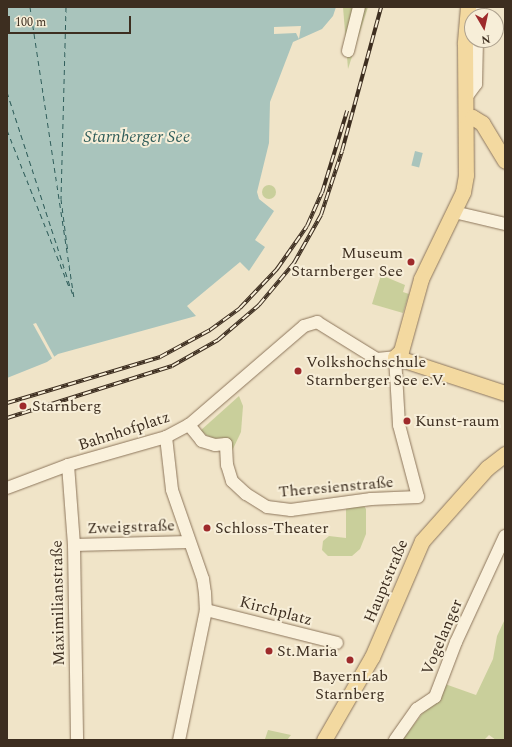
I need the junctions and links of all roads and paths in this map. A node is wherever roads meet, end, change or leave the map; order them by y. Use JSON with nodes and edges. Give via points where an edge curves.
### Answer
{"nodes":[{"id":1,"x":359,"y":7,"type":"edge"},
{"id":2,"x":468,"y":7,"type":"edge"},
{"id":3,"x":477,"y":48,"type":"edge"},
{"id":4,"x":348,"y":51,"type":"dead end"},
{"id":5,"x":465,"y":99,"type":"junction"},
{"id":6,"x":466,"y":117,"type":"junction"},
{"id":7,"x":505,"y":161,"type":"edge"},
{"id":8,"x":454,"y":212,"type":"junction"},
{"id":9,"x":505,"y":224,"type":"edge"},
{"id":10,"x":395,"y":357,"type":"junction"},
{"id":11,"x":505,"y":393,"type":"edge"},
{"id":12,"x":189,"y":425,"type":"junction"},
{"id":13,"x":166,"y":437,"type":"junction"},
{"id":14,"x":505,"y":454,"type":"edge"},
{"id":15,"x":68,"y":465,"type":"junction"},
{"id":16,"x":7,"y":488,"type":"edge"},
{"id":17,"x":505,"y":536,"type":"edge"},
{"id":18,"x":189,"y":542,"type":"junction"},
{"id":19,"x":74,"y":545,"type":"junction"},
{"id":20,"x":206,"y":610,"type":"junction"},
{"id":21,"x":337,"y":643,"type":"dead end"},
{"id":22,"x":77,"y":740,"type":"edge"},
{"id":23,"x":180,"y":740,"type":"edge"},
{"id":24,"x":324,"y":740,"type":"edge"},
{"id":25,"x":395,"y":740,"type":"edge"}],
"edges":[{"from":1,"to":4,"type":"street"},
{"from":2,"to":5,"type":"main road"},
{"from":3,"to":5,"type":"street","via":[[476,84]]},
{"from":5,"to":6,"type":"main road"},
{"from":6,"to":7,"type":"main road","via":[[472,117],[482,123]]},
{"from":6,"to":8,"type":"main road","via":[[466,175],[463,192]]},
{"from":8,"to":9,"type":"street"},
{"from":8,"to":10,"type":"main road","via":[[421,279],[400,351]]},
{"from":10,"to":11,"type":"main road"},
{"from":10,"to":12,"type":"street","name":"Bahnhofplatz","via":[[377,359],[322,324],[313,322],[304,326]]},
{"from":10,"to":12,"type":"street","name":"Theresienstraße","via":[[399,425],[418,497],[371,499],[291,510],[267,507],[246,494],[232,481],[227,465],[226,444],[215,445],[202,441]]},
{"from":12,"to":13,"type":"street","name":"Bahnhofplatz"},
{"from":13,"to":15,"type":"street","name":"Bahnhofplatz"},
{"from":13,"to":18,"type":"street","via":[[172,490]]},
{"from":14,"to":24,"type":"main road","name":"Hauptstraße","via":[[487,468],[422,541],[372,657]]},
{"from":15,"to":16,"type":"street","name":"Bahnhofplatz"},
{"from":15,"to":19,"type":"street","name":"Maximilianstraße"},
{"from":17,"to":25,"type":"street","name":"Vogelanger","via":[[456,642],[435,697],[417,709]]},
{"from":18,"to":19,"type":"street","name":"Zweigstraße"},
{"from":18,"to":20,"type":"street","via":[[203,579]]},
{"from":19,"to":22,"type":"street","name":"Maximilianstraße"},
{"from":20,"to":21,"type":"street","name":"Kirchplatz"},
{"from":20,"to":23,"type":"street"}]}
